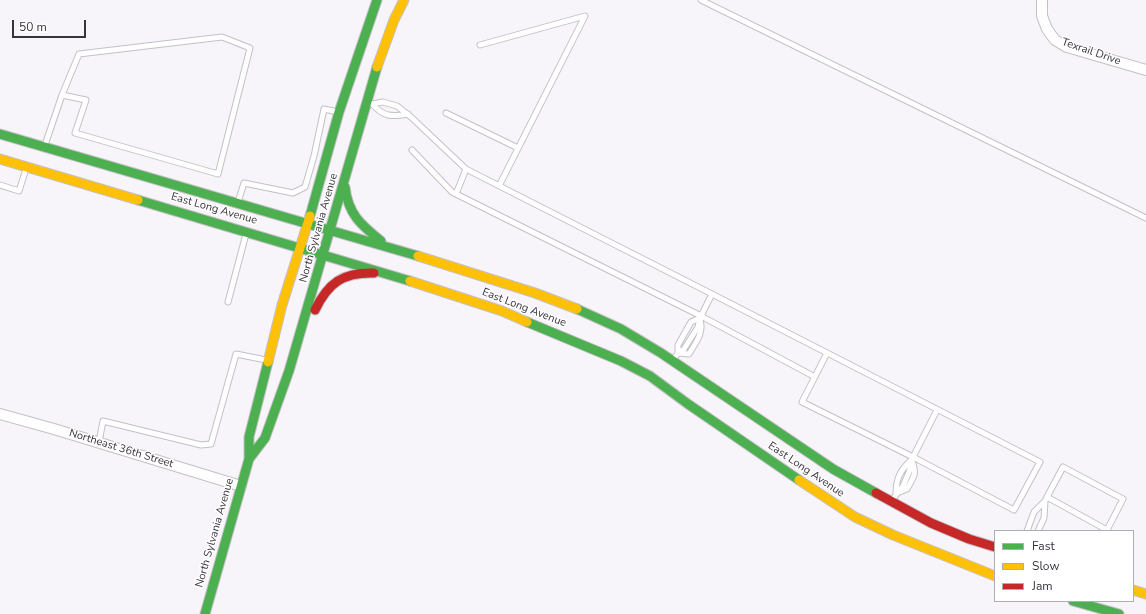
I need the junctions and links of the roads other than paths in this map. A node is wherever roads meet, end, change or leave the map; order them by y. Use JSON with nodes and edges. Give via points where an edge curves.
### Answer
{"nodes":[{"id":1,"x":377,"y":0,"type":"edge"},
{"id":2,"x":404,"y":0,"type":"edge"},
{"id":3,"x":701,"y":0,"type":"edge"},
{"id":4,"x":1042,"y":0,"type":"edge"},
{"id":5,"x":480,"y":45,"type":"dead end"},
{"id":6,"x":1146,"y":70,"type":"edge"},
{"id":7,"x":62,"y":95,"type":"junction"},
{"id":8,"x":369,"y":103,"type":"junction"},
{"id":9,"x":339,"y":112,"type":"junction"},
{"id":10,"x":446,"y":113,"type":"dead end"},
{"id":11,"x":408,"y":114,"type":"junction"},
{"id":12,"x":0,"y":134,"type":"edge"},
{"id":13,"x":28,"y":142,"type":"junction"},
{"id":14,"x":44,"y":146,"type":"junction"},
{"id":15,"x":518,"y":148,"type":"junction"},
{"id":16,"x":412,"y":150,"type":"dead end"},
{"id":17,"x":0,"y":159,"type":"edge"},
{"id":18,"x":24,"y":161,"type":"junction"},
{"id":19,"x":466,"y":169,"type":"junction"},
{"id":20,"x":345,"y":180,"type":"junction"},
{"id":21,"x":0,"y":185,"type":"edge"},
{"id":22,"x":499,"y":186,"type":"junction"},
{"id":23,"x":456,"y":194,"type":"junction"},
{"id":24,"x":238,"y":202,"type":"junction"},
{"id":25,"x":1146,"y":218,"type":"edge"},
{"id":26,"x":308,"y":222,"type":"junction"},
{"id":27,"x":331,"y":229,"type":"junction"},
{"id":28,"x":247,"y":231,"type":"junction"},
{"id":29,"x":386,"y":246,"type":"junction"},
{"id":30,"x":299,"y":247,"type":"junction"},
{"id":31,"x":324,"y":254,"type":"junction"},
{"id":32,"x":396,"y":276,"type":"junction"},
{"id":33,"x":712,"y":294,"type":"junction"},
{"id":34,"x":228,"y":302,"type":"dead end"},
{"id":35,"x":700,"y":317,"type":"junction"},
{"id":36,"x":827,"y":353,"type":"junction"},
{"id":37,"x":673,"y":360,"type":"junction"},
{"id":38,"x":293,"y":361,"type":"junction"},
{"id":39,"x":276,"y":367,"type":"junction"},
{"id":40,"x":814,"y":377,"type":"junction"},
{"id":41,"x":937,"y":410,"type":"junction"},
{"id":42,"x":0,"y":414,"type":"edge"},
{"id":43,"x":99,"y":442,"type":"junction"},
{"id":44,"x":248,"y":459,"type":"junction"},
{"id":45,"x":913,"y":459,"type":"junction"},
{"id":46,"x":241,"y":486,"type":"junction"},
{"id":47,"x":894,"y":497,"type":"junction"},
{"id":48,"x":1046,"y":499,"type":"junction"},
{"id":49,"x":1027,"y":530,"type":"edge"},
{"id":50,"x":1038,"y":530,"type":"edge"},
{"id":51,"x":994,"y":547,"type":"edge"},
{"id":52,"x":994,"y":576,"type":"edge"},
{"id":53,"x":1134,"y":590,"type":"edge"},
{"id":54,"x":1146,"y":594,"type":"edge"},
{"id":55,"x":1077,"y":602,"type":"edge"},
{"id":56,"x":204,"y":614,"type":"edge"},
{"id":57,"x":1119,"y":614,"type":"edge"}],
"edges":[{"from":1,"to":9,"type":"main road","name":"North Sylvania Avenue"},
{"from":2,"to":8,"type":"main road","name":"North Sylvania Avenue","via":[[377,68]]},
{"from":3,"to":25,"type":"lane"},
{"from":4,"to":6,"type":"street","name":"Texrail Drive","via":[[1042,16],[1055,40],[1067,47]]},
{"from":5,"to":15,"type":"lane","via":[[585,16]]},
{"from":7,"to":7,"type":"lane","via":[[86,100],[75,133],[218,174],[250,48],[222,37],[79,54]]},
{"from":7,"to":14,"type":"lane"},
{"from":8,"to":11,"type":"lane","via":[[383,102],[397,106]]},
{"from":8,"to":11,"type":"lane","via":[[379,112],[394,116]]},
{"from":8,"to":20,"type":"main road","name":"North Sylvania Avenue"},
{"from":9,"to":24,"type":"lane","via":[[324,109],[305,187],[293,192],[244,183]]},
{"from":9,"to":26,"type":"main road","name":"North Sylvania Avenue"},
{"from":10,"to":15,"type":"lane"},
{"from":11,"to":19,"type":"lane"},
{"from":12,"to":13,"type":"main road","name":"East Long Avenue"},
{"from":13,"to":14,"type":"main road","name":"East Long Avenue"},
{"from":13,"to":18,"type":"main road"},
{"from":14,"to":24,"type":"main road","name":"East Long Avenue"},
{"from":15,"to":22,"type":"lane"},
{"from":16,"to":23,"type":"lane"},
{"from":17,"to":18,"type":"main road","name":"East Long Avenue"},
{"from":18,"to":21,"type":"lane","via":[[19,191]]},
{"from":18,"to":28,"type":"main road","name":"East Long Avenue"},
{"from":19,"to":22,"type":"lane"},
{"from":19,"to":23,"type":"lane"},
{"from":20,"to":27,"type":"main road","name":"North Sylvania Avenue"},
{"from":20,"to":29,"type":"main road","via":[[345,199],[353,216]]},
{"from":22,"to":33,"type":"lane"},
{"from":23,"to":35,"type":"lane"},
{"from":24,"to":26,"type":"main road","name":"East Long Avenue"},
{"from":26,"to":27,"type":"main road","name":"East Long Avenue"},
{"from":26,"to":30,"type":"main road","name":"North Sylvania Avenue"},
{"from":27,"to":29,"type":"main road","name":"East Long Avenue"},
{"from":27,"to":31,"type":"main road","name":"North Sylvania Avenue"},
{"from":28,"to":30,"type":"main road","name":"East Long Avenue"},
{"from":28,"to":34,"type":"lane"},
{"from":29,"to":37,"type":"main road","name":"East Long Avenue","via":[[535,293],[588,313],[635,336]]},
{"from":30,"to":31,"type":"main road","name":"East Long Avenue"},
{"from":30,"to":39,"type":"main road","name":"North Sylvania Avenue","via":[[282,305]]},
{"from":31,"to":32,"type":"main road","name":"East Long Avenue"},
{"from":31,"to":38,"type":"main road","name":"North Sylvania Avenue"},
{"from":32,"to":38,"type":"main road","via":[[354,274],[340,279],[329,287],[320,297]]},
{"from":32,"to":52,"type":"main road","name":"East Long Avenue","via":[[502,311],[658,378],[855,517]]},
{"from":33,"to":35,"type":"lane"},
{"from":33,"to":36,"type":"lane"},
{"from":35,"to":37,"type":"lane","via":[[698,327],[684,349]]},
{"from":35,"to":40,"type":"lane"},
{"from":36,"to":40,"type":"lane"},
{"from":36,"to":41,"type":"lane"},
{"from":37,"to":47,"type":"main road","name":"East Long Avenue","via":[[833,468]]},
{"from":38,"to":39,"type":"main road","name":"North Sylvania Avenue"},
{"from":39,"to":43,"type":"lane","via":[[236,354],[211,444],[201,445],[103,421]]},
{"from":39,"to":44,"type":"main road","name":"North Sylvania Avenue","via":[[250,437]]},
{"from":39,"to":44,"type":"main road","name":"North Sylvania Avenue","via":[[265,438]]},
{"from":40,"to":45,"type":"lane","via":[[802,402]]},
{"from":41,"to":45,"type":"lane"},
{"from":41,"to":45,"type":"lane","via":[[1040,462],[1014,510]]},
{"from":42,"to":43,"type":"street","name":"Northeast 36th Street"},
{"from":43,"to":46,"type":"street","name":"Northeast 36th Street"},
{"from":44,"to":46,"type":"main road","name":"North Sylvania Avenue"},
{"from":45,"to":47,"type":"lane","via":[[903,486]]},
{"from":46,"to":56,"type":"main road","name":"North Sylvania Avenue"},
{"from":47,"to":51,"type":"main road","name":"East Long Avenue","via":[[931,523]]},
{"from":48,"to":48,"type":"lane","via":[[1063,467],[1123,499],[1107,530]]},
{"from":48,"to":49,"type":"lane","via":[[1034,512]]},
{"from":48,"to":50,"type":"lane","via":[[1044,518]]},
{"from":53,"to":54,"type":"main road"},
{"from":55,"to":57,"type":"main road"}]}
